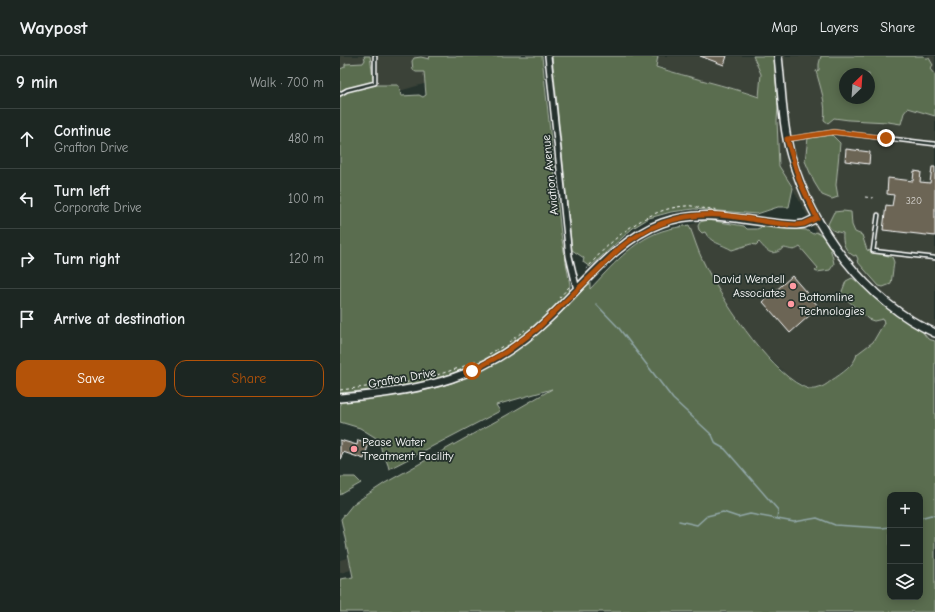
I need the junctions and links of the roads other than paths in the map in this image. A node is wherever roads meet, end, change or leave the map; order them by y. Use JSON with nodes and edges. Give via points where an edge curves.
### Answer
{"nodes":[{"id":1,"x":375,"y":56,"type":"edge"},
{"id":2,"x":548,"y":56,"type":"edge"},
{"id":3,"x":778,"y":56,"type":"edge"},
{"id":4,"x":340,"y":94,"type":"edge"},
{"id":5,"x":787,"y":139,"type":"junction"},
{"id":6,"x":935,"y":144,"type":"edge"},
{"id":7,"x":878,"y":215,"type":"dead end"},
{"id":8,"x":817,"y":218,"type":"junction"},
{"id":9,"x":935,"y":258,"type":"edge"},
{"id":10,"x":574,"y":288,"type":"junction"},
{"id":11,"x":935,"y":333,"type":"edge"},
{"id":12,"x":340,"y":398,"type":"edge"}],
"edges":[{"from":1,"to":4,"type":"lane","via":[[375,83]]},
{"from":2,"to":10,"type":"street","name":"Aviation Avenue","via":[[568,256]]},
{"from":3,"to":5,"type":"street"},
{"from":5,"to":6,"type":"lane","via":[[834,132]]},
{"from":5,"to":8,"type":"street","via":[[800,182]]},
{"from":7,"to":9,"type":"lane","via":[[873,251]]},
{"from":8,"to":10,"type":"street","name":"Grafton Drive","via":[[796,225],[721,215],[688,216],[662,223],[631,239]]},
{"from":8,"to":11,"type":"street","via":[[848,264],[874,292]]},
{"from":10,"to":12,"type":"street","name":"Grafton Drive","via":[[547,320],[517,345],[472,371],[419,388]]}]}
